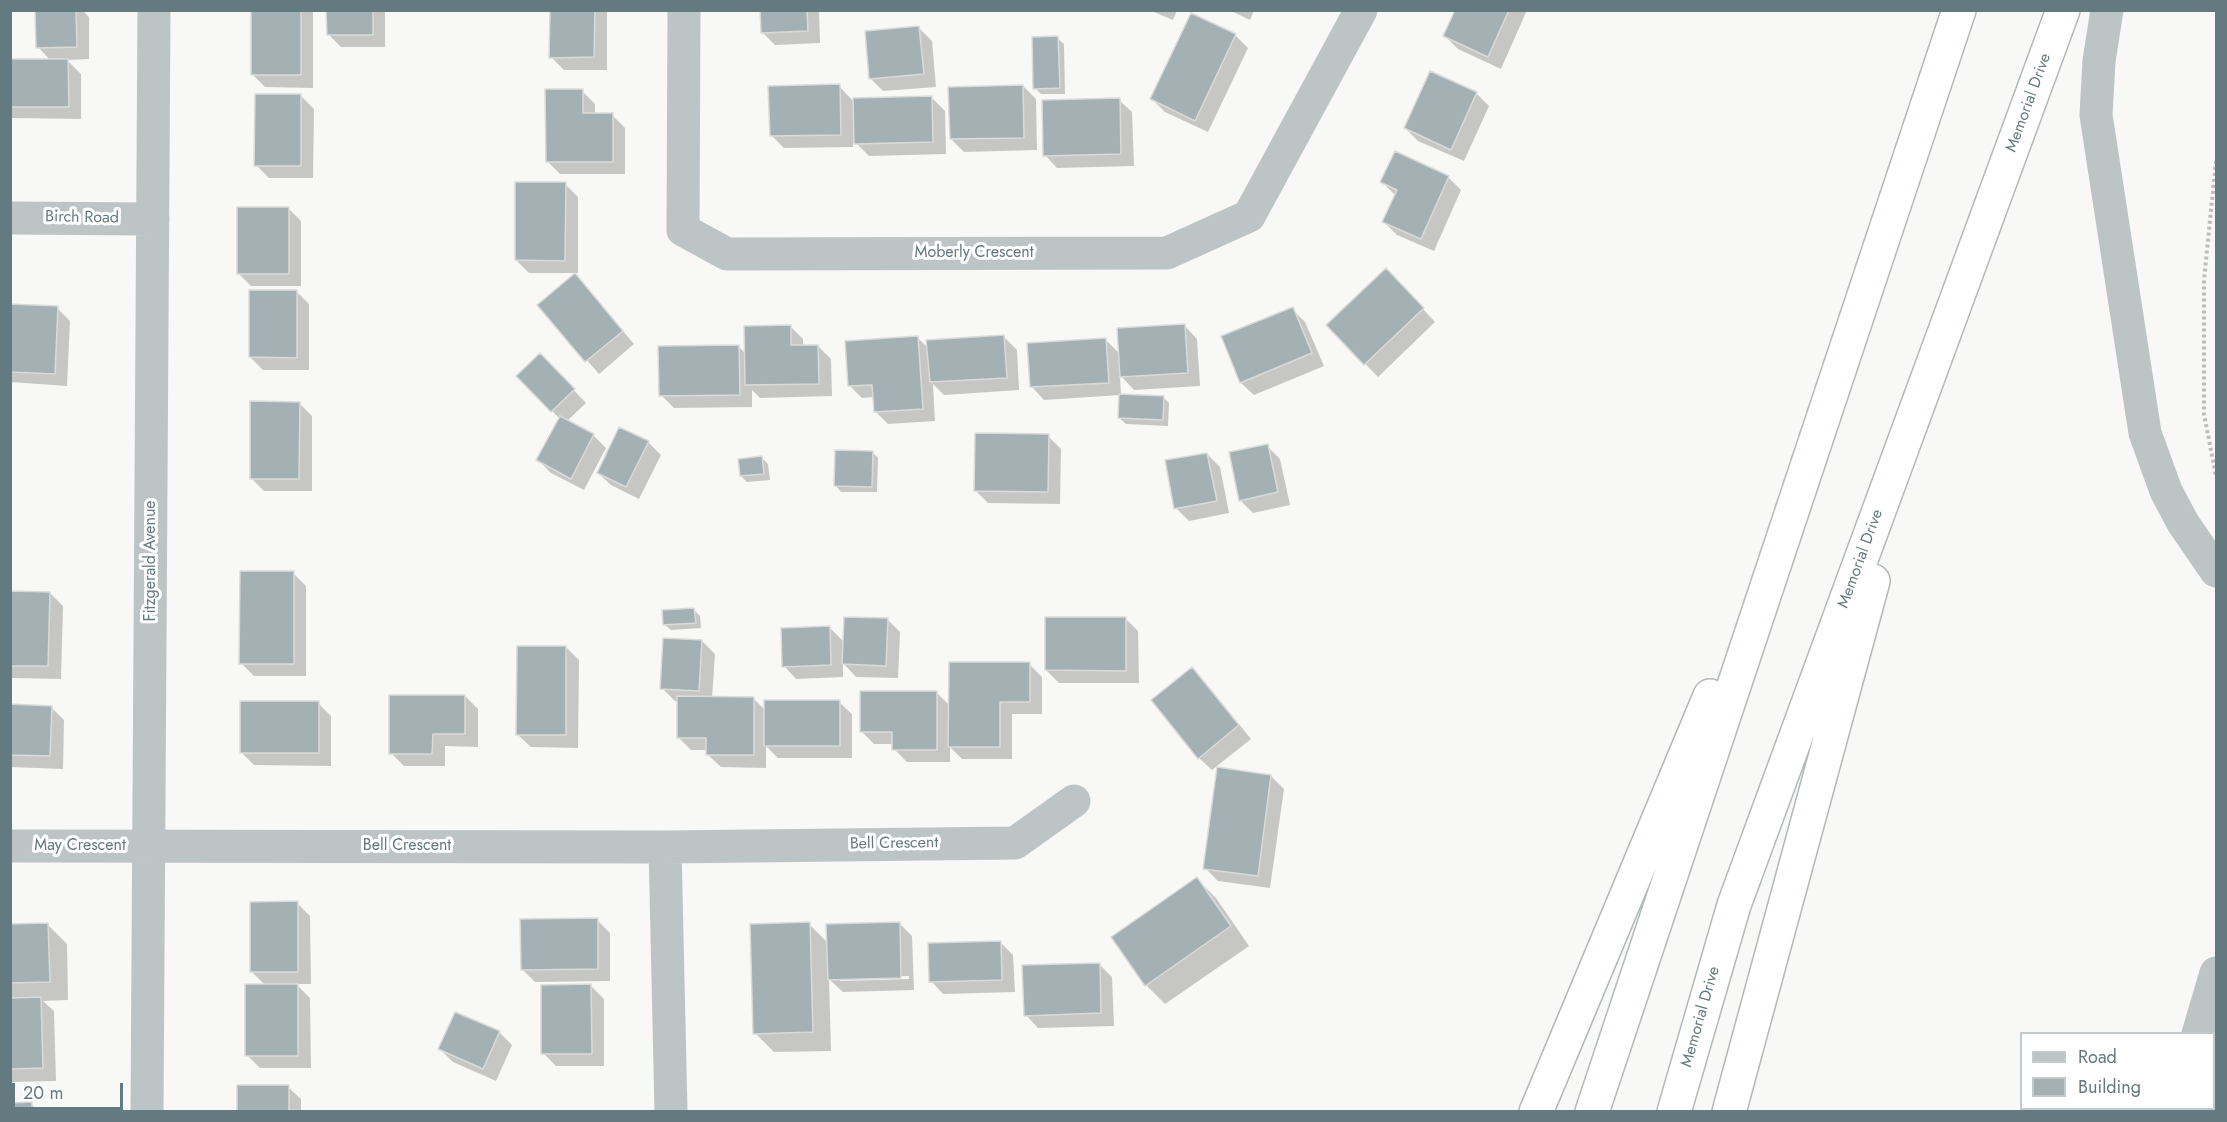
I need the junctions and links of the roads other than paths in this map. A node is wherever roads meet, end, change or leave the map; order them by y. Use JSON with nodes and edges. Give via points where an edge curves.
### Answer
{"nodes":[{"id":1,"x":154,"y":10,"type":"edge"},
{"id":2,"x":684,"y":10,"type":"edge"},
{"id":3,"x":1361,"y":10,"type":"edge"},
{"id":4,"x":1959,"y":10,"type":"edge"},
{"id":5,"x":2063,"y":10,"type":"edge"},
{"id":6,"x":2107,"y":10,"type":"edge"},
{"id":7,"x":10,"y":218,"type":"edge"},
{"id":8,"x":153,"y":219,"type":"junction"},
{"id":9,"x":1936,"y":354,"type":"junction"},
{"id":10,"x":1813,"y":451,"type":"junction"},
{"id":11,"x":2217,"y":571,"type":"edge"},
{"id":12,"x":1074,"y":801,"type":"dead end"},
{"id":13,"x":10,"y":846,"type":"edge"},
{"id":14,"x":149,"y":846,"type":"junction"},
{"id":15,"x":665,"y":847,"type":"junction"},
{"id":16,"x":2217,"y":973,"type":"edge"},
{"id":17,"x":2199,"y":1032,"type":"edge"},
{"id":18,"x":147,"y":1112,"type":"edge"},
{"id":19,"x":671,"y":1112,"type":"edge"},
{"id":20,"x":1536,"y":1112,"type":"edge"},
{"id":21,"x":1592,"y":1112,"type":"edge"},
{"id":22,"x":1674,"y":1112,"type":"edge"},
{"id":23,"x":1729,"y":1112,"type":"edge"}],
"edges":[{"from":1,"to":8,"type":"street","name":"Fitzgerald Avenue"},
{"from":2,"to":3,"type":"street","name":"Moberly Crescent","via":[[683,230],[727,254],[774,254],[1167,253],[1249,216]]},
{"from":4,"to":10,"type":"highway"},
{"from":5,"to":9,"type":"highway","name":"Memorial Drive"},
{"from":6,"to":11,"type":"street","via":[[2096,115],[2145,433],[2166,491]]},
{"from":7,"to":8,"type":"street","name":"Birch Road"},
{"from":8,"to":14,"type":"street","name":"Fitzgerald Avenue"},
{"from":9,"to":22,"type":"highway","name":"Memorial Drive","via":[[1734,905]]},
{"from":9,"to":23,"type":"highway"},
{"from":10,"to":20,"type":"highway"},
{"from":10,"to":21,"type":"highway"},
{"from":12,"to":15,"type":"street","name":"Bell Crescent","via":[[1015,843]]},
{"from":13,"to":14,"type":"street","name":"May Crescent"},
{"from":14,"to":15,"type":"street","name":"Bell Crescent"},
{"from":14,"to":18,"type":"street","name":"Fitzgerald Avenue"},
{"from":15,"to":19,"type":"street"},
{"from":16,"to":17,"type":"street"}]}
